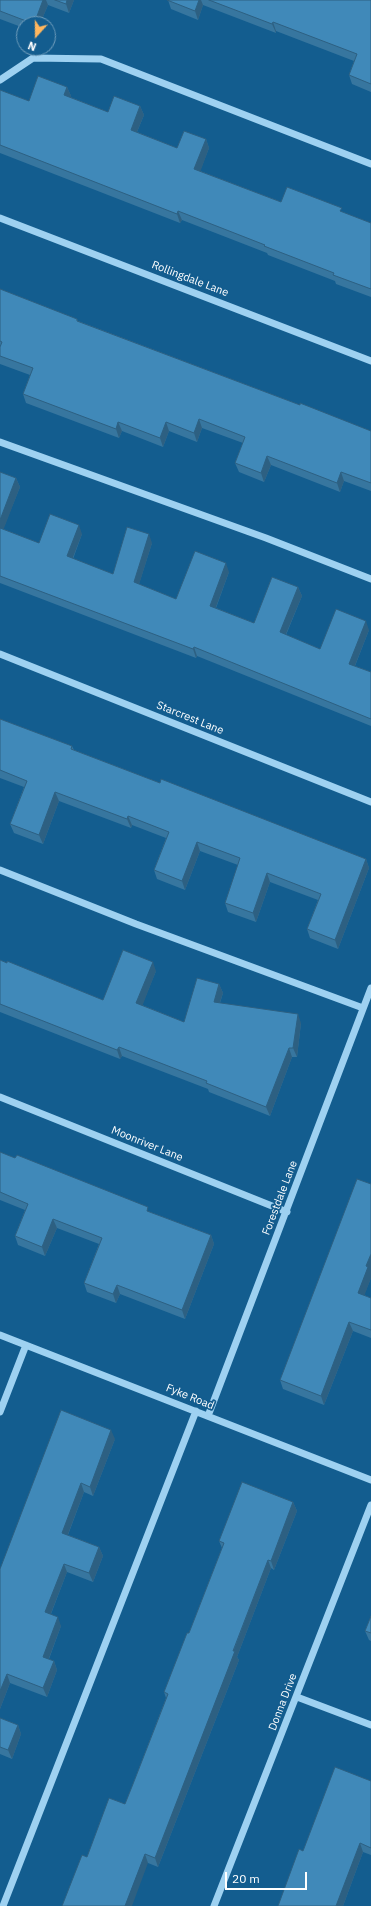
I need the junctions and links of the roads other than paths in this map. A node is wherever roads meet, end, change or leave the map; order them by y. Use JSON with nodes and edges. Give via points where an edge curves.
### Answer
{"nodes":[{"id":1,"x":0,"y":80,"type":"edge"},
{"id":2,"x":371,"y":164,"type":"edge"},
{"id":3,"x":0,"y":218,"type":"edge"},
{"id":4,"x":371,"y":361,"type":"edge"},
{"id":5,"x":0,"y":442,"type":"edge"},
{"id":6,"x":371,"y":579,"type":"edge"},
{"id":7,"x":0,"y":654,"type":"edge"},
{"id":8,"x":371,"y":802,"type":"edge"},
{"id":9,"x":0,"y":870,"type":"edge"},
{"id":10,"x":371,"y":988,"type":"edge"},
{"id":11,"x":363,"y":1008,"type":"junction"},
{"id":12,"x":0,"y":1096,"type":"edge"},
{"id":13,"x":287,"y":1212,"type":"junction"},
{"id":14,"x":0,"y":1335,"type":"edge"},
{"id":15,"x":26,"y":1345,"type":"junction"},
{"id":16,"x":196,"y":1411,"type":"junction"},
{"id":17,"x":0,"y":1412,"type":"edge"},
{"id":18,"x":208,"y":1416,"type":"junction"},
{"id":19,"x":371,"y":1480,"type":"edge"},
{"id":20,"x":371,"y":1505,"type":"edge"},
{"id":21,"x":297,"y":1697,"type":"junction"},
{"id":22,"x":371,"y":1725,"type":"edge"},
{"id":23,"x":3,"y":1906,"type":"edge"},
{"id":24,"x":214,"y":1906,"type":"edge"}],
"edges":[{"from":1,"to":2,"type":"street","via":[[33,58],[101,58]]},
{"from":3,"to":4,"type":"street","name":"Rollingdale Lane"},
{"from":5,"to":6,"type":"street","via":[[266,538]]},
{"from":7,"to":8,"type":"street","name":"Starcrest Lane"},
{"from":9,"to":11,"type":"street"},
{"from":10,"to":11,"type":"street","name":"Forestdale Lane"},
{"from":11,"to":13,"type":"street","name":"Forestdale Lane"},
{"from":12,"to":13,"type":"street","name":"Moonriver Lane"},
{"from":13,"to":18,"type":"street","name":"Forestdale Lane"},
{"from":14,"to":15,"type":"street","name":"Fyke Road"},
{"from":15,"to":16,"type":"street","name":"Fyke Road"},
{"from":15,"to":17,"type":"street"},
{"from":16,"to":18,"type":"street","name":"Fyke Road"},
{"from":16,"to":23,"type":"street"},
{"from":18,"to":19,"type":"street","name":"Fyke Road"},
{"from":20,"to":21,"type":"street","name":"Donna Drive"},
{"from":21,"to":22,"type":"street"},
{"from":21,"to":24,"type":"street","name":"Donna Drive"}]}
